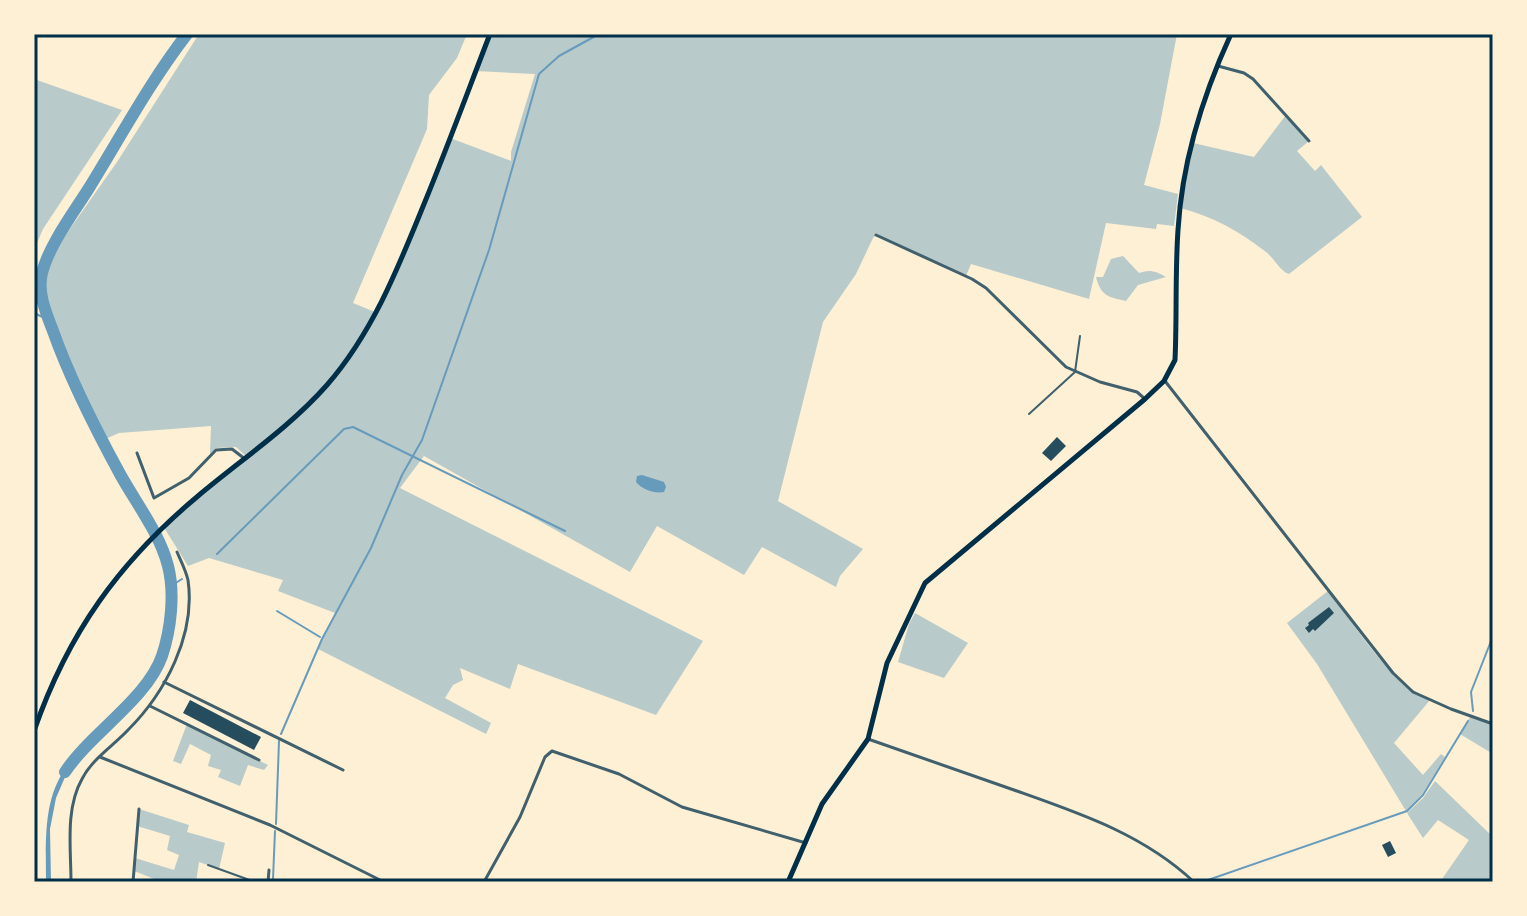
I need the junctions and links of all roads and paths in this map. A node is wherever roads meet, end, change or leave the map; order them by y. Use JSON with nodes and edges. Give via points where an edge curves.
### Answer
{"nodes":[{"id":1,"x":490,"y":34,"type":"edge"},
{"id":2,"x":1231,"y":34,"type":"edge"},
{"id":3,"x":1218,"y":66,"type":"junction"},
{"id":4,"x":1309,"y":141,"type":"dead end"},
{"id":5,"x":876,"y":235,"type":"dead end"},
{"id":6,"x":1080,"y":336,"type":"dead end"},
{"id":7,"x":1075,"y":372,"type":"junction"},
{"id":8,"x":1164,"y":381,"type":"junction"},
{"id":9,"x":1145,"y":399,"type":"junction"},
{"id":10,"x":1029,"y":414,"type":"dead end"},
{"id":11,"x":137,"y":453,"type":"dead end"},
{"id":12,"x":245,"y":459,"type":"junction"},
{"id":13,"x":177,"y":552,"type":"dead end"},
{"id":14,"x":164,"y":682,"type":"junction"},
{"id":15,"x":150,"y":706,"type":"junction"},
{"id":16,"x":1493,"y":724,"type":"edge"},
{"id":17,"x":34,"y":731,"type":"edge"},
{"id":18,"x":868,"y":739,"type":"junction"},
{"id":19,"x":100,"y":757,"type":"junction"},
{"id":20,"x":259,"y":760,"type":"dead end"},
{"id":21,"x":343,"y":770,"type":"dead end"},
{"id":22,"x":139,"y":809,"type":"dead end"},
{"id":23,"x":807,"y":843,"type":"junction"},
{"id":24,"x":208,"y":865,"type":"dead end"},
{"id":25,"x":269,"y":870,"type":"dead end"},
{"id":26,"x":71,"y":882,"type":"edge"},
{"id":27,"x":133,"y":882,"type":"edge"},
{"id":28,"x":255,"y":882,"type":"edge"},
{"id":29,"x":269,"y":882,"type":"edge"},
{"id":30,"x":384,"y":882,"type":"edge"},
{"id":31,"x":484,"y":882,"type":"edge"},
{"id":32,"x":788,"y":882,"type":"edge"},
{"id":33,"x":1194,"y":882,"type":"edge"}],
"edges":[{"from":1,"to":12,"type":"main road","via":[[377,313],[300,414]]},
{"from":2,"to":3,"type":"main road"},
{"from":3,"to":4,"type":"street","via":[[1253,79]]},
{"from":3,"to":8,"type":"main road","via":[[1184,182],[1175,360]]},
{"from":5,"to":7,"type":"street","via":[[986,288],[1050,354]]},
{"from":6,"to":7,"type":"lane"},
{"from":7,"to":9,"type":"street"},
{"from":7,"to":10,"type":"lane"},
{"from":8,"to":9,"type":"main road"},
{"from":8,"to":16,"type":"street","via":[[1393,673],[1413,692]]},
{"from":9,"to":18,"type":"main road","via":[[925,583],[887,663]]},
{"from":11,"to":12,"type":"street","via":[[154,498],[189,478],[216,450],[232,449]]},
{"from":12,"to":17,"type":"main road","via":[[127,563],[84,621],[48,690]]},
{"from":13,"to":14,"type":"street","via":[[188,577],[187,608],[180,650]]},
{"from":14,"to":15,"type":"street"},
{"from":14,"to":21,"type":"street"},
{"from":15,"to":19,"type":"street"},
{"from":15,"to":20,"type":"street"},
{"from":18,"to":23,"type":"main road","via":[[822,804]]},
{"from":18,"to":33,"type":"street","via":[[1077,811],[1132,836]]},
{"from":19,"to":26,"type":"street","via":[[80,782],[72,808]]},
{"from":19,"to":30,"type":"street","via":[[270,825]]},
{"from":22,"to":27,"type":"street"},
{"from":23,"to":31,"type":"street","via":[[682,807],[619,774],[548,753]]},
{"from":23,"to":32,"type":"main road"},
{"from":24,"to":28,"type":"lane"},
{"from":25,"to":29,"type":"street"}]}
